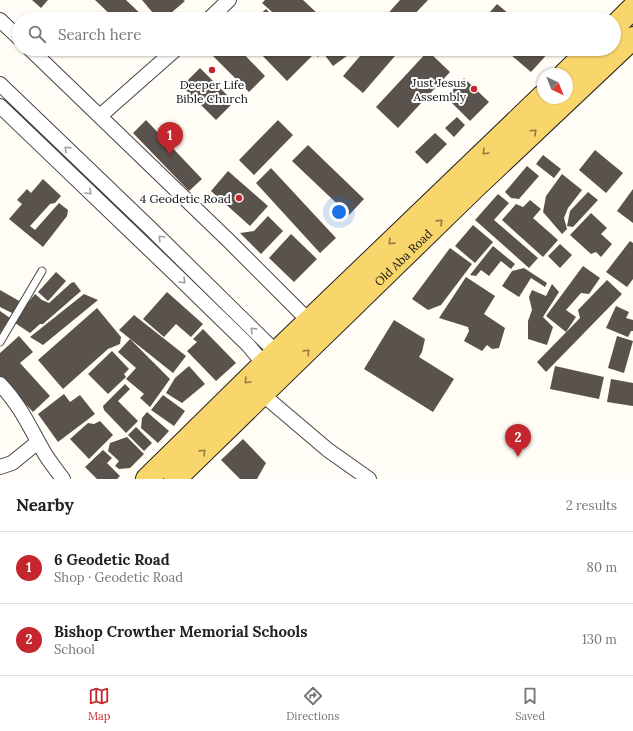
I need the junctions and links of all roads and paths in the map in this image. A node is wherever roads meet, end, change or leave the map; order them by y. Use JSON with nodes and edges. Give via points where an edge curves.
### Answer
{"nodes":[{"id":1,"x":229,"y":0,"type":"edge"},
{"id":2,"x":633,"y":8,"type":"edge"},
{"id":3,"x":216,"y":12,"type":"edge"},
{"id":4,"x":0,"y":20,"type":"edge"},
{"id":5,"x":621,"y":20,"type":"edge"},
{"id":6,"x":12,"y":31,"type":"edge"},
{"id":7,"x":633,"y":38,"type":"edge"},
{"id":8,"x":621,"y":49,"type":"edge"},
{"id":9,"x":37,"y":56,"type":"edge"},
{"id":10,"x":168,"y":56,"type":"edge"},
{"id":11,"x":584,"y":56,"type":"edge"},
{"id":12,"x":614,"y":56,"type":"edge"},
{"id":13,"x":571,"y":68,"type":"edge"},
{"id":14,"x":0,"y":84,"type":"edge"},
{"id":15,"x":537,"y":102,"type":"edge"},
{"id":16,"x":0,"y":106,"type":"edge"},
{"id":17,"x":100,"y":116,"type":"junction"},
{"id":18,"x":42,"y":271,"type":"dead end"},
{"id":19,"x":317,"y":328,"type":"junction"},
{"id":20,"x":0,"y":342,"type":"edge"},
{"id":21,"x":274,"y":371,"type":"junction"},
{"id":22,"x":0,"y":384,"type":"edge"},
{"id":23,"x":38,"y":442,"type":"junction"},
{"id":24,"x":0,"y":467,"type":"edge"},
{"id":25,"x":63,"y":479,"type":"edge"},
{"id":26,"x":147,"y":479,"type":"edge"},
{"id":27,"x":175,"y":479,"type":"edge"},
{"id":28,"x":369,"y":479,"type":"edge"}],
"edges":[{"from":1,"to":3,"type":"street"},
{"from":2,"to":5,"type":"main road"},
{"from":4,"to":6,"type":"street"},
{"from":8,"to":7,"type":"main road","name":"Old Aba Road","one_way":true},
{"from":9,"to":17,"type":"street"},
{"from":10,"to":17,"type":"street"},
{"from":11,"to":13,"type":"main road"},
{"from":19,"to":12,"type":"main road","name":"Old Aba Road","one_way":true,"via":[[480,183]]},
{"from":21,"to":14,"type":"street","one_way":true,"via":[[150,228]]},
{"from":15,"to":19,"type":"main road","name":"Old Aba Road","one_way":true},
{"from":16,"to":21,"type":"street","one_way":true},
{"from":17,"to":19,"type":"street"},
{"from":18,"to":20,"type":"lane"},
{"from":19,"to":21,"type":"main road","name":"Old Aba Road"},
{"from":21,"to":26,"type":"main road","name":"Old Aba Road","one_way":true},
{"from":27,"to":21,"type":"main road","name":"Old Aba Road","one_way":true},
{"from":21,"to":28,"type":"street","via":[[328,450]]},
{"from":22,"to":23,"type":"street","via":[[20,408]]},
{"from":23,"to":24,"type":"street","via":[[12,463]]},
{"from":23,"to":25,"type":"street"}]}
